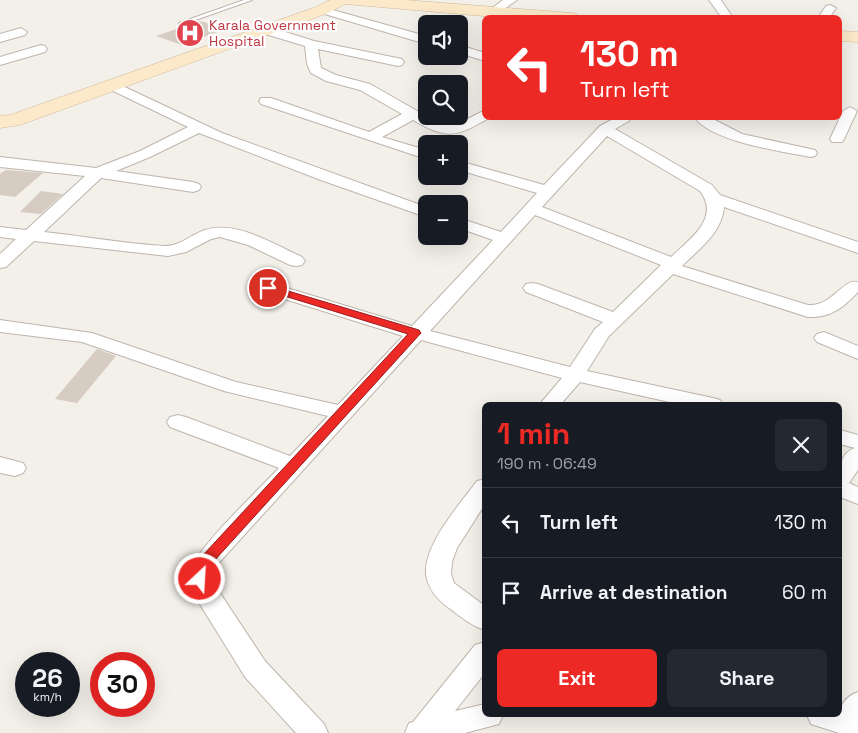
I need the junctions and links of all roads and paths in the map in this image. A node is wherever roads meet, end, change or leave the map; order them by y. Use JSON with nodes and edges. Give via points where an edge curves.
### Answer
{"nodes":[{"id":1,"x":249,"y":0,"type":"edge"},
{"id":2,"x":342,"y":0,"type":"edge"},
{"id":3,"x":346,"y":0,"type":"edge"},
{"id":4,"x":715,"y":0,"type":"edge"},
{"id":5,"x":509,"y":1,"type":"edge"},
{"id":6,"x":493,"y":6,"type":"edge"},
{"id":7,"x":322,"y":10,"type":"junction"},
{"id":8,"x":552,"y":15,"type":"edge"},
{"id":9,"x":726,"y":15,"type":"edge"},
{"id":10,"x":182,"y":23,"type":"dead end"},
{"id":11,"x":266,"y":30,"type":"junction"},
{"id":12,"x":21,"y":32,"type":"dead end"},
{"id":13,"x":842,"y":36,"type":"edge"},
{"id":14,"x":858,"y":37,"type":"edge"},
{"id":15,"x":0,"y":38,"type":"edge"},
{"id":16,"x":418,"y":38,"type":"edge"},
{"id":17,"x":311,"y":44,"type":"junction"},
{"id":18,"x":41,"y":49,"type":"dead end"},
{"id":19,"x":468,"y":52,"type":"edge"},
{"id":20,"x":482,"y":56,"type":"edge"},
{"id":21,"x":2,"y":58,"type":"edge"},
{"id":22,"x":398,"y":62,"type":"dead end"},
{"id":23,"x":112,"y":84,"type":"junction"},
{"id":24,"x":266,"y":101,"type":"dead end"},
{"id":25,"x":849,"y":111,"type":"edge"},
{"id":26,"x":411,"y":115,"type":"junction"},
{"id":27,"x":482,"y":116,"type":"edge"},
{"id":28,"x":621,"y":120,"type":"edge"},
{"id":29,"x":705,"y":120,"type":"edge"},
{"id":30,"x":1,"y":123,"type":"edge"},
{"id":31,"x":200,"y":127,"type":"junction"},
{"id":32,"x":605,"y":129,"type":"junction"},
{"id":33,"x":371,"y":137,"type":"junction"},
{"id":34,"x":837,"y":139,"type":"dead end"},
{"id":35,"x":418,"y":152,"type":"edge"},
{"id":36,"x":810,"y":153,"type":"dead end"},
{"id":37,"x":0,"y":162,"type":"edge"},
{"id":38,"x":468,"y":167,"type":"edge"},
{"id":39,"x":98,"y":173,"type":"junction"},
{"id":40,"x":193,"y":187,"type":"dead end"},
{"id":41,"x":547,"y":191,"type":"junction"},
{"id":42,"x":715,"y":200,"type":"junction"},
{"id":43,"x":531,"y":208,"type":"junction"},
{"id":44,"x":418,"y":209,"type":"edge"},
{"id":45,"x":468,"y":226,"type":"edge"},
{"id":46,"x":0,"y":232,"type":"edge"},
{"id":47,"x":29,"y":236,"type":"junction"},
{"id":48,"x":503,"y":238,"type":"junction"},
{"id":49,"x":858,"y":248,"type":"edge"},
{"id":50,"x":296,"y":261,"type":"dead end"},
{"id":51,"x":0,"y":262,"type":"edge"},
{"id":52,"x":672,"y":265,"type":"junction"},
{"id":53,"x":854,"y":286,"type":"dead end"},
{"id":54,"x":268,"y":288,"type":"dead end"},
{"id":55,"x":532,"y":288,"type":"dead end"},
{"id":56,"x":615,"y":320,"type":"junction"},
{"id":57,"x":0,"y":326,"type":"edge"},
{"id":58,"x":415,"y":333,"type":"junction"},
{"id":59,"x":824,"y":338,"type":"dead end"},
{"id":60,"x":858,"y":353,"type":"edge"},
{"id":61,"x":575,"y":375,"type":"junction"},
{"id":62,"x":552,"y":402,"type":"edge"},
{"id":63,"x":699,"y":402,"type":"edge"},
{"id":64,"x":342,"y":412,"type":"junction"},
{"id":65,"x":178,"y":422,"type":"dead end"},
{"id":66,"x":842,"y":438,"type":"edge"},
{"id":67,"x":858,"y":442,"type":"edge"},
{"id":68,"x":858,"y":455,"type":"edge"},
{"id":69,"x":293,"y":465,"type":"junction"},
{"id":70,"x":842,"y":475,"type":"edge"},
{"id":71,"x":842,"y":489,"type":"edge"},
{"id":72,"x":482,"y":491,"type":"edge"},
{"id":73,"x":858,"y":496,"type":"edge"},
{"id":74,"x":482,"y":618,"type":"edge"},
{"id":75,"x":482,"y":657,"type":"edge"},
{"id":76,"x":482,"y":717,"type":"edge"},
{"id":77,"x":842,"y":717,"type":"edge"},
{"id":78,"x":855,"y":718,"type":"edge"},
{"id":79,"x":420,"y":731,"type":"edge"},
{"id":80,"x":314,"y":733,"type":"edge"}],
"edges":[{"from":1,"to":10,"type":"lane"},
{"from":2,"to":7,"type":"street"},
{"from":3,"to":6,"type":"street"},
{"from":4,"to":9,"type":"street"},
{"from":5,"to":6,"type":"street"},
{"from":6,"to":8,"type":"street"},
{"from":7,"to":11,"type":"street"},
{"from":7,"to":16,"type":"street"},
{"from":11,"to":17,"type":"street"},
{"from":11,"to":23,"type":"street"},
{"from":12,"to":15,"type":"street"},
{"from":13,"to":14,"type":"street"},
{"from":17,"to":22,"type":"street"},
{"from":17,"to":26,"type":"street","via":[[316,70],[331,78],[365,87]]},
{"from":18,"to":21,"type":"street"},
{"from":19,"to":20,"type":"street"},
{"from":23,"to":30,"type":"street"},
{"from":23,"to":31,"type":"street"},
{"from":24,"to":33,"type":"street"},
{"from":25,"to":34,"type":"street"},
{"from":26,"to":27,"type":"street","via":[[437,128],[454,129]]},
{"from":26,"to":33,"type":"street"},
{"from":28,"to":32,"type":"street"},
{"from":29,"to":36,"type":"street","via":[[738,137]]},
{"from":31,"to":39,"type":"street"},
{"from":31,"to":44,"type":"street"},
{"from":32,"to":41,"type":"street"},
{"from":32,"to":42,"type":"street","via":[[706,188]]},
{"from":33,"to":35,"type":"street"},
{"from":37,"to":39,"type":"street"},
{"from":38,"to":41,"type":"street"},
{"from":39,"to":40,"type":"street"},
{"from":39,"to":47,"type":"street"},
{"from":41,"to":43,"type":"street"},
{"from":42,"to":49,"type":"street"},
{"from":42,"to":52,"type":"street","via":[[717,211],[708,231]]},
{"from":43,"to":48,"type":"street"},
{"from":43,"to":52,"type":"street"},
{"from":45,"to":48,"type":"street"},
{"from":46,"to":47,"type":"street"},
{"from":47,"to":50,"type":"street","via":[[168,251],[180,250],[211,233],[231,234]]},
{"from":47,"to":51,"type":"street"},
{"from":48,"to":58,"type":"street"},
{"from":52,"to":53,"type":"street","via":[[813,312],[833,308]]},
{"from":52,"to":56,"type":"street"},
{"from":54,"to":58,"type":"street"},
{"from":55,"to":56,"type":"street"},
{"from":56,"to":61,"type":"street","via":[[602,333]]},
{"from":57,"to":64,"type":"street","via":[[85,337],[231,387]]},
{"from":58,"to":61,"type":"street"},
{"from":58,"to":64,"type":"street"},
{"from":59,"to":60,"type":"street"},
{"from":61,"to":62,"type":"street"},
{"from":61,"to":63,"type":"street"},
{"from":64,"to":69,"type":"street"},
{"from":65,"to":69,"type":"street"},
{"from":66,"to":67,"type":"street"},
{"from":68,"to":70,"type":"street"},
{"from":69,"to":80,"type":"street","via":[[209,558],[200,570],[200,579],[255,669]]},
{"from":71,"to":73,"type":"street"},
{"from":72,"to":74,"type":"street","via":[[450,535],[438,570],[443,588]]},
{"from":75,"to":79,"type":"street"},
{"from":76,"to":79,"type":"street"},
{"from":77,"to":78,"type":"street"}]}
